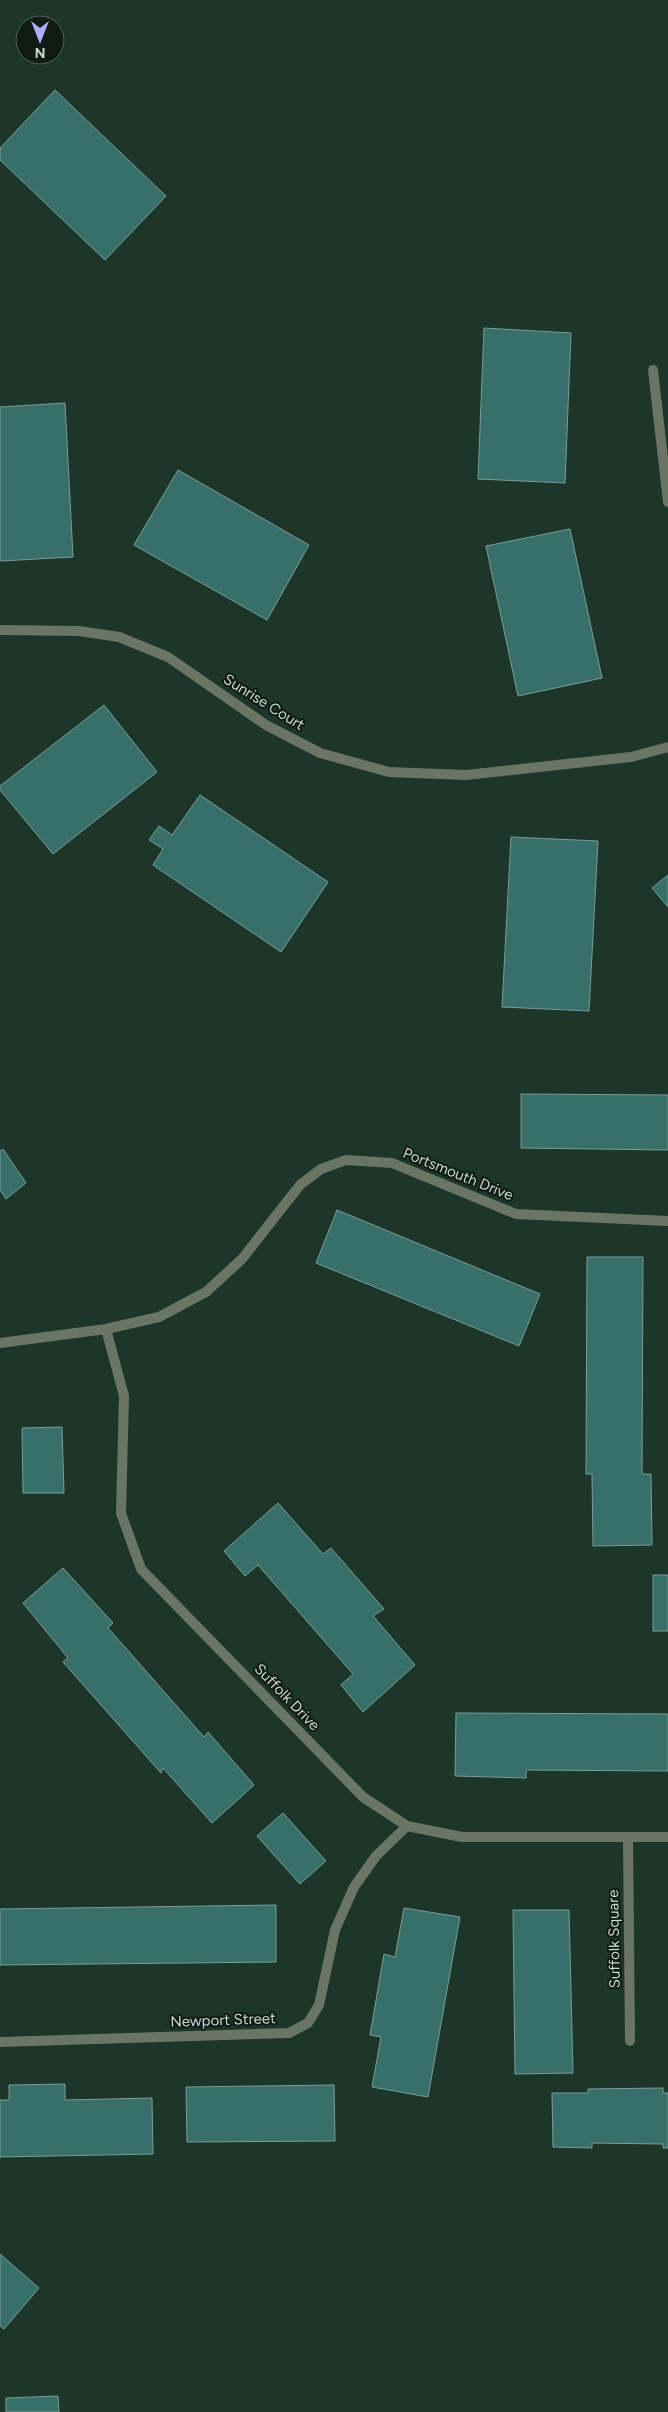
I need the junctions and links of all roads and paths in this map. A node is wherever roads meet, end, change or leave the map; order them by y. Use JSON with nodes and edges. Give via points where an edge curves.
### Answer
{"nodes":[{"id":1,"x":653,"y":370,"type":"dead end"},
{"id":2,"x":668,"y":502,"type":"edge"},
{"id":3,"x":0,"y":630,"type":"edge"},
{"id":4,"x":668,"y":747,"type":"edge"},
{"id":5,"x":668,"y":1221,"type":"edge"},
{"id":6,"x":106,"y":1329,"type":"junction"},
{"id":7,"x":0,"y":1344,"type":"edge"},
{"id":8,"x":407,"y":1826,"type":"junction"},
{"id":9,"x":628,"y":1837,"type":"junction"},
{"id":10,"x":668,"y":1837,"type":"edge"},
{"id":11,"x":630,"y":2041,"type":"dead end"},
{"id":12,"x":0,"y":2042,"type":"edge"}],
"edges":[{"from":1,"to":2,"type":"street"},
{"from":3,"to":4,"type":"street","name":"Sunrise Court","via":[[80,631],[119,637],[168,657],[266,725],[320,753],[389,772],[466,775],[631,757]]},
{"from":5,"to":6,"type":"street","name":"Portsmouth Drive","via":[[516,1214],[392,1163],[346,1160],[321,1170],[300,1185],[242,1259],[206,1292],[159,1317]]},
{"from":6,"to":7,"type":"street","name":"Portsmouth Drive"},
{"from":6,"to":8,"type":"street","name":"Suffolk Drive","via":[[124,1396],[121,1513],[141,1569],[363,1797]]},
{"from":8,"to":9,"type":"street","name":"Suffolk Drive","via":[[462,1837]]},
{"from":8,"to":12,"type":"street","name":"Newport Street","via":[[376,1856],[354,1887],[335,1930],[319,2005],[308,2023],[289,2033]]},
{"from":9,"to":10,"type":"street","name":"Suffolk Drive"},
{"from":9,"to":11,"type":"street","name":"Suffolk Square"}]}
